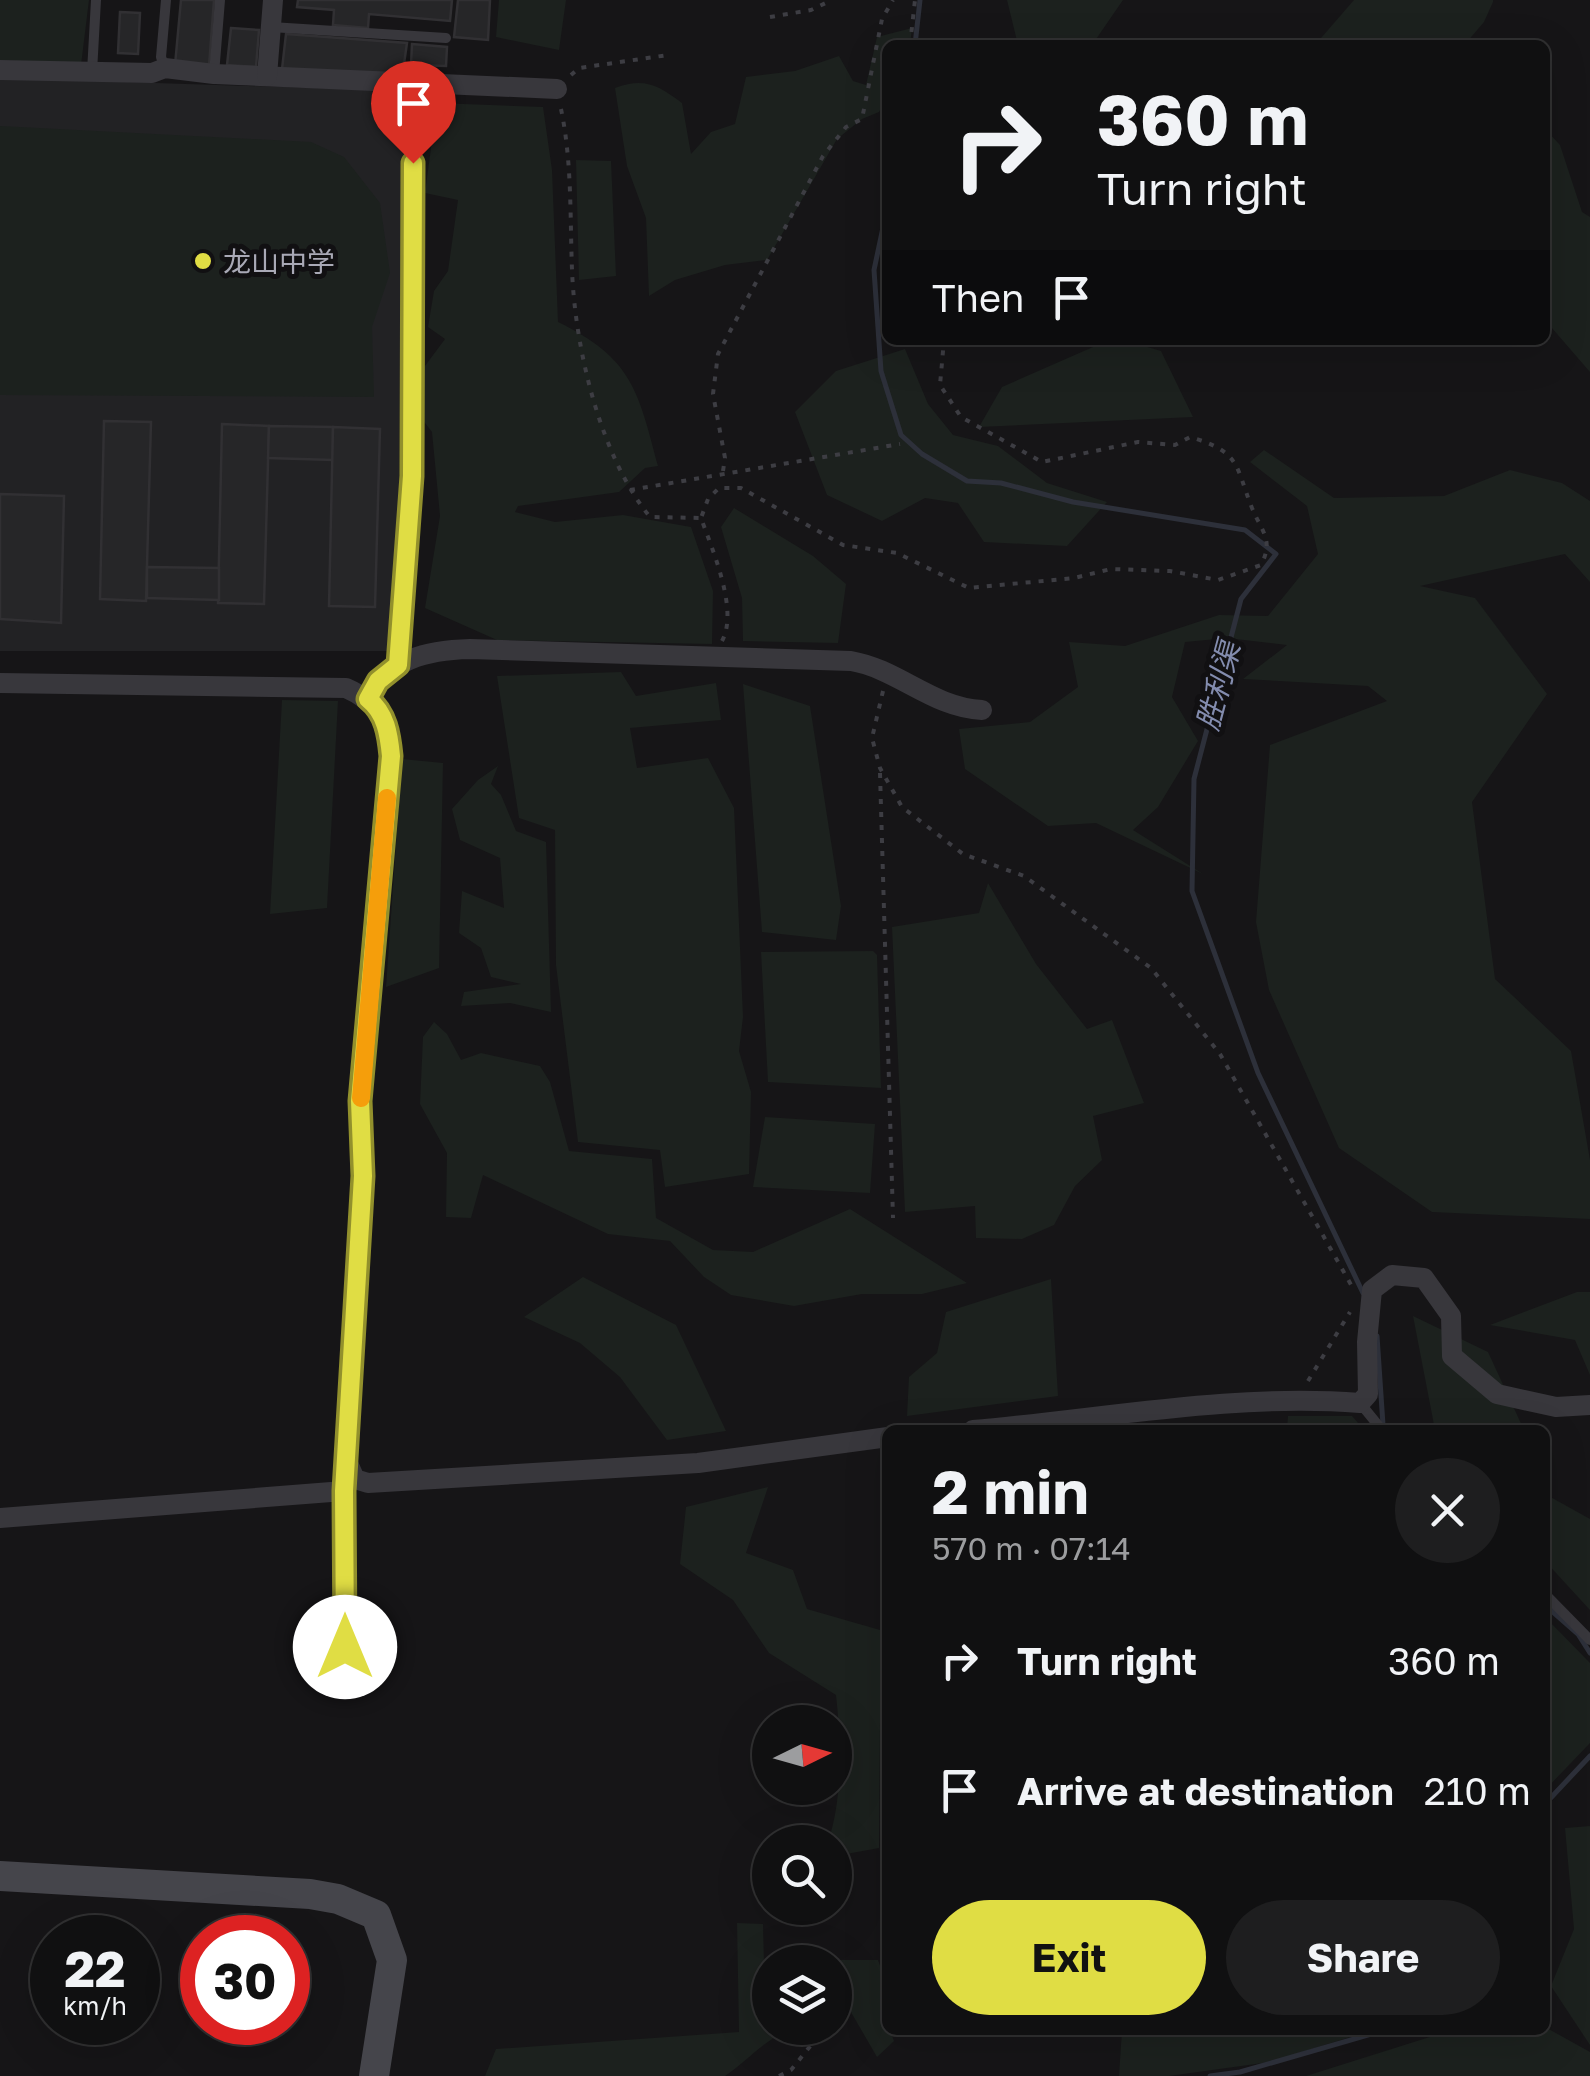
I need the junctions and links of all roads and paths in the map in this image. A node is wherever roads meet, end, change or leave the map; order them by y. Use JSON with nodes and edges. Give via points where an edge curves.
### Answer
{"nodes":[{"id":1,"x":96,"y":0,"type":"edge"},
{"id":2,"x":166,"y":0,"type":"edge"},
{"id":3,"x":220,"y":0,"type":"edge"},
{"id":4,"x":274,"y":0,"type":"edge"},
{"id":5,"x":832,"y":0,"type":"edge"},
{"id":6,"x":893,"y":0,"type":"edge"},
{"id":7,"x":915,"y":0,"type":"edge"},
{"id":8,"x":770,"y":16,"type":"dead end"},
{"id":9,"x":271,"y":27,"type":"junction"},
{"id":10,"x":446,"y":38,"type":"dead end"},
{"id":11,"x":911,"y":40,"type":"edge"},
{"id":12,"x":668,"y":54,"type":"dead end"},
{"id":13,"x":165,"y":68,"type":"junction"},
{"id":14,"x":0,"y":70,"type":"edge"},
{"id":15,"x":92,"y":72,"type":"junction"},
{"id":16,"x":214,"y":74,"type":"junction"},
{"id":17,"x":267,"y":76,"type":"junction"},
{"id":18,"x":413,"y":84,"type":"junction"},
{"id":19,"x":557,"y":89,"type":"junction"},
{"id":20,"x":944,"y":345,"type":"edge"},
{"id":21,"x":900,"y":444,"type":"dead end"},
{"id":22,"x":723,"y":471,"type":"junction"},
{"id":23,"x":630,"y":490,"type":"junction"},
{"id":24,"x":701,"y":518,"type":"junction"},
{"id":25,"x":712,"y":656,"type":"junction"},
{"id":26,"x":398,"y":665,"type":"junction"},
{"id":27,"x":895,"y":678,"type":"junction"},
{"id":28,"x":0,"y":682,"type":"edge"},
{"id":29,"x":368,"y":699,"type":"junction"},
{"id":30,"x":982,"y":710,"type":"dead end"},
{"id":31,"x":880,"y":768,"type":"junction"},
{"id":32,"x":893,"y":1218,"type":"dead end"},
{"id":33,"x":1364,"y":1296,"type":"junction"},
{"id":34,"x":1360,"y":1315,"type":"junction"},
{"id":35,"x":1293,"y":1401,"type":"junction"},
{"id":36,"x":1360,"y":1403,"type":"junction"},
{"id":37,"x":1590,"y":1405,"type":"edge"},
{"id":38,"x":1028,"y":1425,"type":"edge"},
{"id":39,"x":1378,"y":1425,"type":"edge"},
{"id":40,"x":882,"y":1438,"type":"edge"},
{"id":41,"x":346,"y":1448,"type":"junction"},
{"id":42,"x":344,"y":1491,"type":"junction"},
{"id":43,"x":0,"y":1518,"type":"edge"},
{"id":44,"x":1550,"y":1599,"type":"edge"},
{"id":45,"x":1590,"y":1640,"type":"edge"},
{"id":46,"x":346,"y":1686,"type":"dead end"},
{"id":47,"x":0,"y":1876,"type":"edge"},
{"id":48,"x":811,"y":2045,"type":"edge"},
{"id":49,"x":374,"y":2076,"type":"edge"},
{"id":50,"x":779,"y":2076,"type":"edge"}],
"edges":[{"from":1,"to":15,"type":"lane"},
{"from":2,"to":13,"type":"lane"},
{"from":3,"to":16,"type":"lane"},
{"from":4,"to":9,"type":"street"},
{"from":5,"to":8,"type":"path"},
{"from":6,"to":22,"type":"path","via":[[877,37],[862,119],[846,127],[823,156],[718,354],[713,394]]},
{"from":7,"to":11,"type":"path"},
{"from":9,"to":10,"type":"lane"},
{"from":9,"to":17,"type":"street"},
{"from":12,"to":19,"type":"path","via":[[579,68]]},
{"from":13,"to":15,"type":"street"},
{"from":13,"to":16,"type":"street"},
{"from":14,"to":15,"type":"street"},
{"from":16,"to":17,"type":"street"},
{"from":17,"to":18,"type":"street"},
{"from":18,"to":19,"type":"street"},
{"from":18,"to":26,"type":"lane","via":[[412,476]]},
{"from":19,"to":23,"type":"path","via":[[576,310],[593,400]]},
{"from":20,"to":24,"type":"path","via":[[940,385],[961,418],[1042,462],[1138,442],[1174,446],[1190,437],[1214,444],[1240,468],[1268,538],[1261,565],[1218,580],[1112,569],[969,588],[897,552],[843,544],[742,488],[718,488]]},
{"from":21,"to":22,"type":"path"},
{"from":22,"to":23,"type":"path"},
{"from":23,"to":24,"type":"path","via":[[650,517]]},
{"from":24,"to":25,"type":"path","via":[[728,614],[727,632]]},
{"from":25,"to":26,"type":"street","via":[[458,649]]},
{"from":25,"to":27,"type":"street","via":[[851,661]]},
{"from":26,"to":29,"type":"street"},
{"from":27,"to":30,"type":"street","via":[[940,701]]},
{"from":27,"to":31,"type":"path","via":[[884,684],[872,738]]},
{"from":28,"to":29,"type":"street","via":[[346,688]]},
{"from":29,"to":41,"type":"street","via":[[381,714],[391,756],[360,1101],[363,1176]]},
{"from":31,"to":32,"type":"path"},
{"from":31,"to":33,"type":"path","via":[[902,807],[943,842],[1024,876],[1151,968],[1220,1054]]},
{"from":33,"to":34,"type":"street"},
{"from":33,"to":37,"type":"street","via":[[1392,1275],[1424,1278],[1451,1316],[1452,1356],[1498,1394],[1556,1406]]},
{"from":34,"to":35,"type":"path"},
{"from":34,"to":36,"type":"street","via":[[1368,1394]]},
{"from":35,"to":36,"type":"street"},
{"from":35,"to":38,"type":"street"},
{"from":36,"to":39,"type":"lane"},
{"from":40,"to":41,"type":"street","via":[[698,1463],[368,1483],[351,1474]]},
{"from":41,"to":42,"type":"street"},
{"from":42,"to":43,"type":"street"},
{"from":42,"to":46,"type":"street"},
{"from":44,"to":45,"type":"lane"},
{"from":47,"to":49,"type":"street","via":[[310,1894],[376,1915],[392,1960]]},
{"from":48,"to":50,"type":"path"}]}
